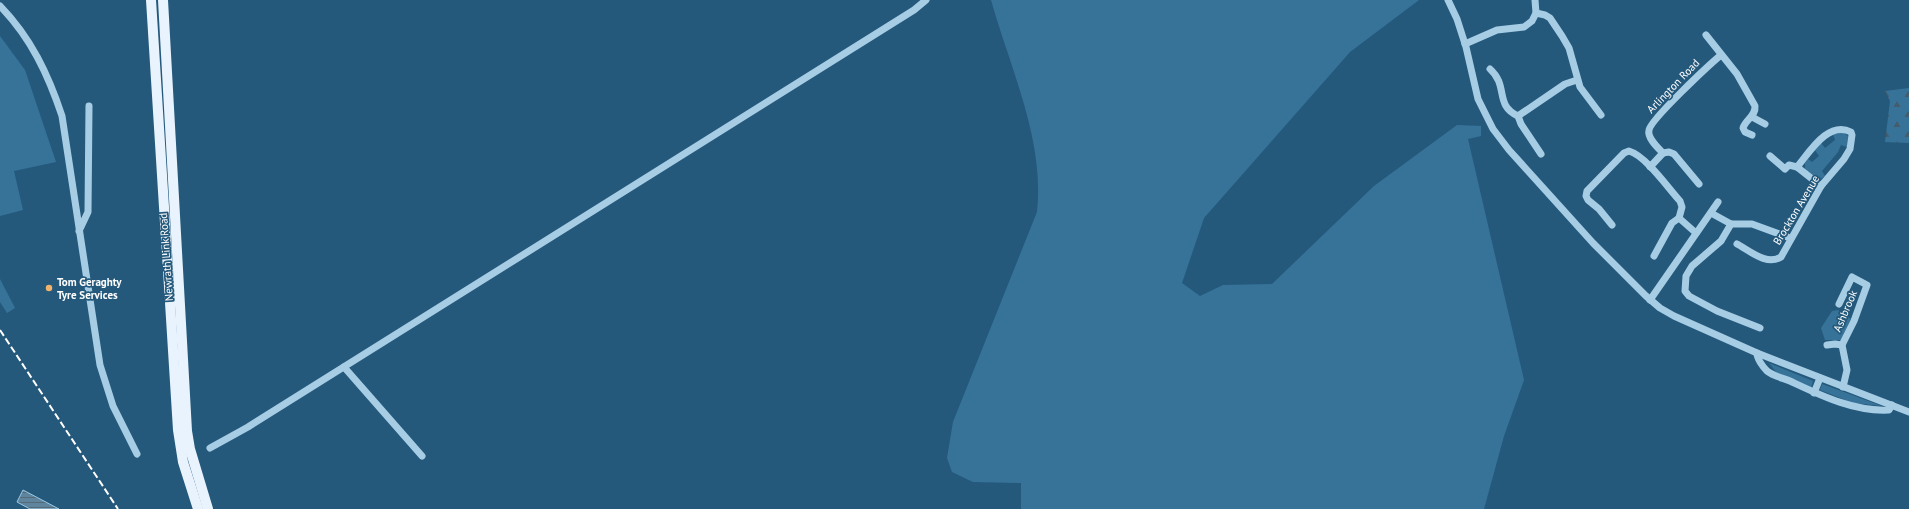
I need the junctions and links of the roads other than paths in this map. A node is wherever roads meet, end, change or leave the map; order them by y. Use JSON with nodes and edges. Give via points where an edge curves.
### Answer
{"nodes":[{"id":1,"x":151,"y":0,"type":"edge"},
{"id":2,"x":163,"y":0,"type":"edge"},
{"id":3,"x":926,"y":0,"type":"edge"},
{"id":4,"x":1448,"y":0,"type":"edge"},
{"id":5,"x":1536,"y":0,"type":"edge"},
{"id":6,"x":0,"y":6,"type":"edge"},
{"id":7,"x":1536,"y":13,"type":"junction"},
{"id":8,"x":1706,"y":35,"type":"dead end"},
{"id":9,"x":1465,"y":44,"type":"junction"},
{"id":10,"x":1721,"y":55,"type":"junction"},
{"id":11,"x":1490,"y":69,"type":"dead end"},
{"id":12,"x":1577,"y":80,"type":"junction"},
{"id":13,"x":88,"y":106,"type":"dead end"},
{"id":14,"x":1601,"y":115,"type":"dead end"},
{"id":15,"x":1518,"y":116,"type":"junction"},
{"id":16,"x":1752,"y":117,"type":"junction"},
{"id":17,"x":1765,"y":124,"type":"dead end"},
{"id":18,"x":1752,"y":135,"type":"dead end"},
{"id":19,"x":1663,"y":153,"type":"junction"},
{"id":20,"x":1541,"y":154,"type":"dead end"},
{"id":21,"x":1770,"y":156,"type":"dead end"},
{"id":22,"x":1650,"y":167,"type":"junction"},
{"id":23,"x":1797,"y":167,"type":"junction"},
{"id":24,"x":1699,"y":184,"type":"dead end"},
{"id":25,"x":1821,"y":186,"type":"junction"},
{"id":26,"x":1718,"y":202,"type":"dead end"},
{"id":27,"x":1711,"y":213,"type":"junction"},
{"id":28,"x":1679,"y":218,"type":"junction"},
{"id":29,"x":1732,"y":224,"type":"junction"},
{"id":30,"x":1612,"y":226,"type":"dead end"},
{"id":31,"x":79,"y":231,"type":"junction"},
{"id":32,"x":1696,"y":234,"type":"junction"},
{"id":33,"x":1790,"y":238,"type":"junction"},
{"id":34,"x":1737,"y":244,"type":"dead end"},
{"id":35,"x":1654,"y":256,"type":"dead end"},
{"id":36,"x":1650,"y":300,"type":"junction"},
{"id":37,"x":1838,"y":304,"type":"dead end"},
{"id":38,"x":1760,"y":328,"type":"dead end"},
{"id":39,"x":1827,"y":345,"type":"dead end"},
{"id":40,"x":1842,"y":345,"type":"junction"},
{"id":41,"x":1756,"y":353,"type":"junction"},
{"id":42,"x":344,"y":366,"type":"junction"},
{"id":43,"x":1820,"y":378,"type":"junction"},
{"id":44,"x":1842,"y":387,"type":"junction"},
{"id":45,"x":1814,"y":393,"type":"junction"},
{"id":46,"x":1892,"y":405,"type":"junction"},
{"id":47,"x":1909,"y":412,"type":"edge"},
{"id":48,"x":210,"y":448,"type":"dead end"},
{"id":49,"x":137,"y":454,"type":"dead end"},
{"id":50,"x":422,"y":456,"type":"dead end"},
{"id":51,"x":198,"y":509,"type":"edge"},
{"id":52,"x":208,"y":509,"type":"edge"}],
"edges":[{"from":1,"to":51,"type":"main road","name":"Newrath Link Road","via":[[178,430],[183,462]]},
{"from":2,"to":52,"type":"main road","name":"Newrath Link Road","via":[[187,430]]},
{"from":3,"to":42,"type":"street","via":[[914,10]]},
{"from":4,"to":9,"type":"street"},
{"from":5,"to":7,"type":"street"},
{"from":6,"to":31,"type":"street","via":[[26,36],[53,88],[62,116]]},
{"from":7,"to":9,"type":"street","via":[[1532,21],[1524,27],[1497,30]]},
{"from":7,"to":12,"type":"street","via":[[1546,14],[1562,36],[1569,48]]},
{"from":8,"to":10,"type":"street"},
{"from":9,"to":36,"type":"street","via":[[1478,99],[1493,129],[1593,243]]},
{"from":10,"to":16,"type":"street","via":[[1737,74],[1752,99],[1756,111]]},
{"from":10,"to":19,"type":"street","name":"Arlington Road","via":[[1702,71],[1648,131]]},
{"from":11,"to":15,"type":"street","via":[[1500,83],[1505,106],[1508,111]]},
{"from":12,"to":14,"type":"street","via":[[1584,94]]},
{"from":12,"to":15,"type":"street","via":[[1560,87]]},
{"from":13,"to":31,"type":"street","via":[[88,212]]},
{"from":15,"to":20,"type":"street"},
{"from":16,"to":17,"type":"street"},
{"from":16,"to":18,"type":"street","via":[[1743,128]]},
{"from":19,"to":22,"type":"street"},
{"from":19,"to":24,"type":"street","name":"Arlington Road","via":[[1674,154]]},
{"from":21,"to":23,"type":"street","via":[[1785,169],[1789,165]]},
{"from":22,"to":28,"type":"street","via":[[1680,201],[1682,207]]},
{"from":22,"to":30,"type":"street","via":[[1634,152],[1629,151],[1587,191],[1588,200]]},
{"from":23,"to":25,"type":"street"},
{"from":23,"to":25,"type":"street","name":"Brockton Avenue","via":[[1819,140],[1841,129],[1851,132],[1850,149]]},
{"from":25,"to":33,"type":"street","name":"Brockton Avenue"},
{"from":26,"to":27,"type":"street"},
{"from":27,"to":29,"type":"street"},
{"from":27,"to":32,"type":"street"},
{"from":28,"to":32,"type":"street"},
{"from":28,"to":35,"type":"street","via":[[1672,223]]},
{"from":29,"to":33,"type":"street","via":[[1752,224]]},
{"from":29,"to":38,"type":"street","via":[[1721,241],[1692,266],[1686,276],[1685,291],[1689,296],[1717,311]]},
{"from":31,"to":49,"type":"street","via":[[100,365],[113,406]]},
{"from":32,"to":36,"type":"street"},
{"from":33,"to":34,"type":"street","name":"Brockton Avenue","via":[[1781,256],[1775,260],[1767,260]]},
{"from":36,"to":41,"type":"street","via":[[1674,316]]},
{"from":37,"to":40,"type":"street","name":"Ashbrook","via":[[1852,277],[1867,286]]},
{"from":39,"to":40,"type":"street","name":"Ashbrook"},
{"from":40,"to":44,"type":"street","name":"Ashbrook","via":[[1847,370]]},
{"from":41,"to":43,"type":"street"},
{"from":41,"to":45,"type":"street","via":[[1768,371]]},
{"from":42,"to":48,"type":"street"},
{"from":42,"to":50,"type":"street"},
{"from":43,"to":44,"type":"street"},
{"from":43,"to":45,"type":"street"},
{"from":44,"to":46,"type":"street"},
{"from":45,"to":46,"type":"street","via":[[1850,406],[1881,411],[1889,410]]},
{"from":46,"to":47,"type":"street"}]}
